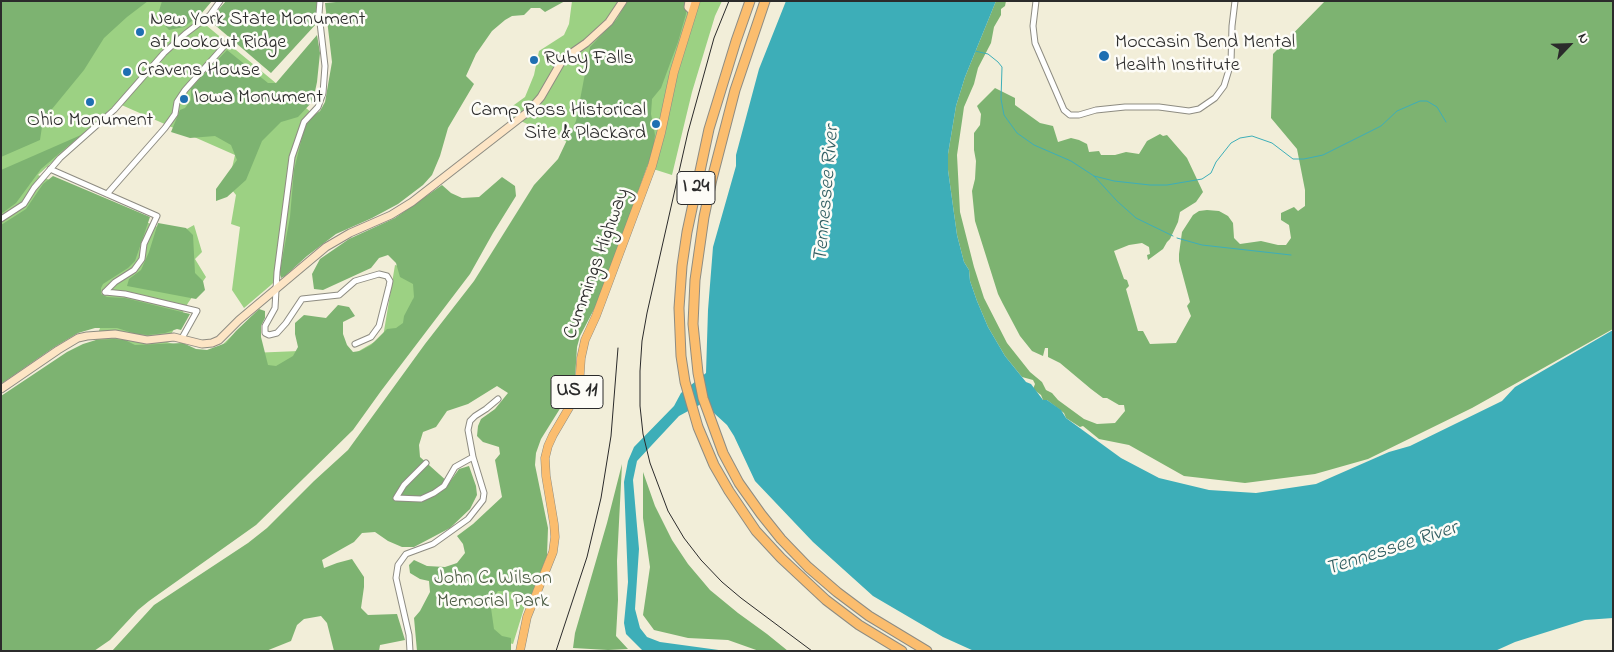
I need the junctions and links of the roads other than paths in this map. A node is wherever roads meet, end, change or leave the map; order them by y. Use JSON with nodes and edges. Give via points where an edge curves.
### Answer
{"nodes":[{"id":1,"x":220,"y":1,"type":"edge"},
{"id":2,"x":320,"y":1,"type":"edge"},
{"id":3,"x":622,"y":1,"type":"edge"},
{"id":4,"x":689,"y":1,"type":"edge"},
{"id":5,"x":696,"y":1,"type":"edge"},
{"id":6,"x":750,"y":1,"type":"edge"},
{"id":7,"x":765,"y":1,"type":"edge"},
{"id":8,"x":1036,"y":1,"type":"edge"},
{"id":9,"x":1235,"y":1,"type":"edge"},
{"id":10,"x":692,"y":11,"type":"junction"},
{"id":11,"x":226,"y":44,"type":"dead end"},
{"id":12,"x":50,"y":169,"type":"junction"},
{"id":13,"x":107,"y":194,"type":"junction"},
{"id":14,"x":1,"y":219,"type":"edge"},
{"id":15,"x":277,"y":288,"type":"junction"},
{"id":16,"x":182,"y":338,"type":"junction"},
{"id":17,"x":355,"y":344,"type":"dead end"},
{"id":18,"x":1,"y":389,"type":"edge"},
{"id":19,"x":498,"y":399,"type":"dead end"},
{"id":20,"x":473,"y":457,"type":"junction"},
{"id":21,"x":426,"y":463,"type":"dead end"},
{"id":22,"x":410,"y":651,"type":"edge"},
{"id":23,"x":520,"y":651,"type":"edge"},
{"id":24,"x":902,"y":651,"type":"edge"},
{"id":25,"x":926,"y":651,"type":"edge"}],
"edges":[{"from":1,"to":12,"type":"street","via":[[210,15],[164,53],[114,110]]},
{"from":2,"to":15,"type":"street","via":[[325,66],[323,93],[318,108],[304,122],[292,157],[276,272]]},
{"from":3,"to":15,"type":"main road","via":[[609,22],[563,59],[541,97],[529,110],[412,202],[336,241]]},
{"from":4,"to":10,"type":"main road","via":[[688,7]]},
{"from":5,"to":10,"type":"main road","name":"Cummings Highway","number":"US 11"},
{"from":6,"to":24,"type":"highway","number":"I 24","via":[[709,129],[682,266],[679,308],[685,382],[698,427],[714,465],[756,531],[826,600]]},
{"from":7,"to":25,"type":"highway","number":"I 24","via":[[732,99],[704,217],[693,302],[698,373],[709,417],[724,453],[760,514],[808,567],[837,592]]},
{"from":8,"to":9,"type":"street","via":[[1035,43],[1064,110],[1079,116],[1096,110],[1125,107],[1190,111],[1215,98],[1224,86],[1231,63]]},
{"from":10,"to":23,"type":"main road","name":"Cummings Highway","number":"US 11","via":[[647,179],[585,340],[579,387],[548,446],[545,458],[554,524],[553,552],[527,617]]},
{"from":11,"to":13,"type":"street","via":[[185,90],[165,128]]},
{"from":12,"to":13,"type":"street"},
{"from":12,"to":14,"type":"street","via":[[24,204]]},
{"from":13,"to":16,"type":"street","via":[[157,216],[144,244],[142,259],[134,270],[105,292],[197,311]]},
{"from":15,"to":16,"type":"main road","via":[[218,340],[202,344]]},
{"from":15,"to":17,"type":"street","via":[[274,308],[265,326],[265,333],[269,335],[286,323],[302,299],[339,295],[355,281],[379,274],[387,276],[390,281],[379,326],[371,337]]},
{"from":16,"to":18,"type":"main road","via":[[140,339],[116,334],[83,337]]},
{"from":19,"to":20,"type":"street","via":[[470,421],[468,430]]},
{"from":20,"to":21,"type":"street","via":[[455,467],[444,486],[434,493],[421,499],[396,498]]},
{"from":20,"to":22,"type":"street","via":[[483,500],[468,519],[433,544],[406,554],[398,565],[396,578]]}]}
